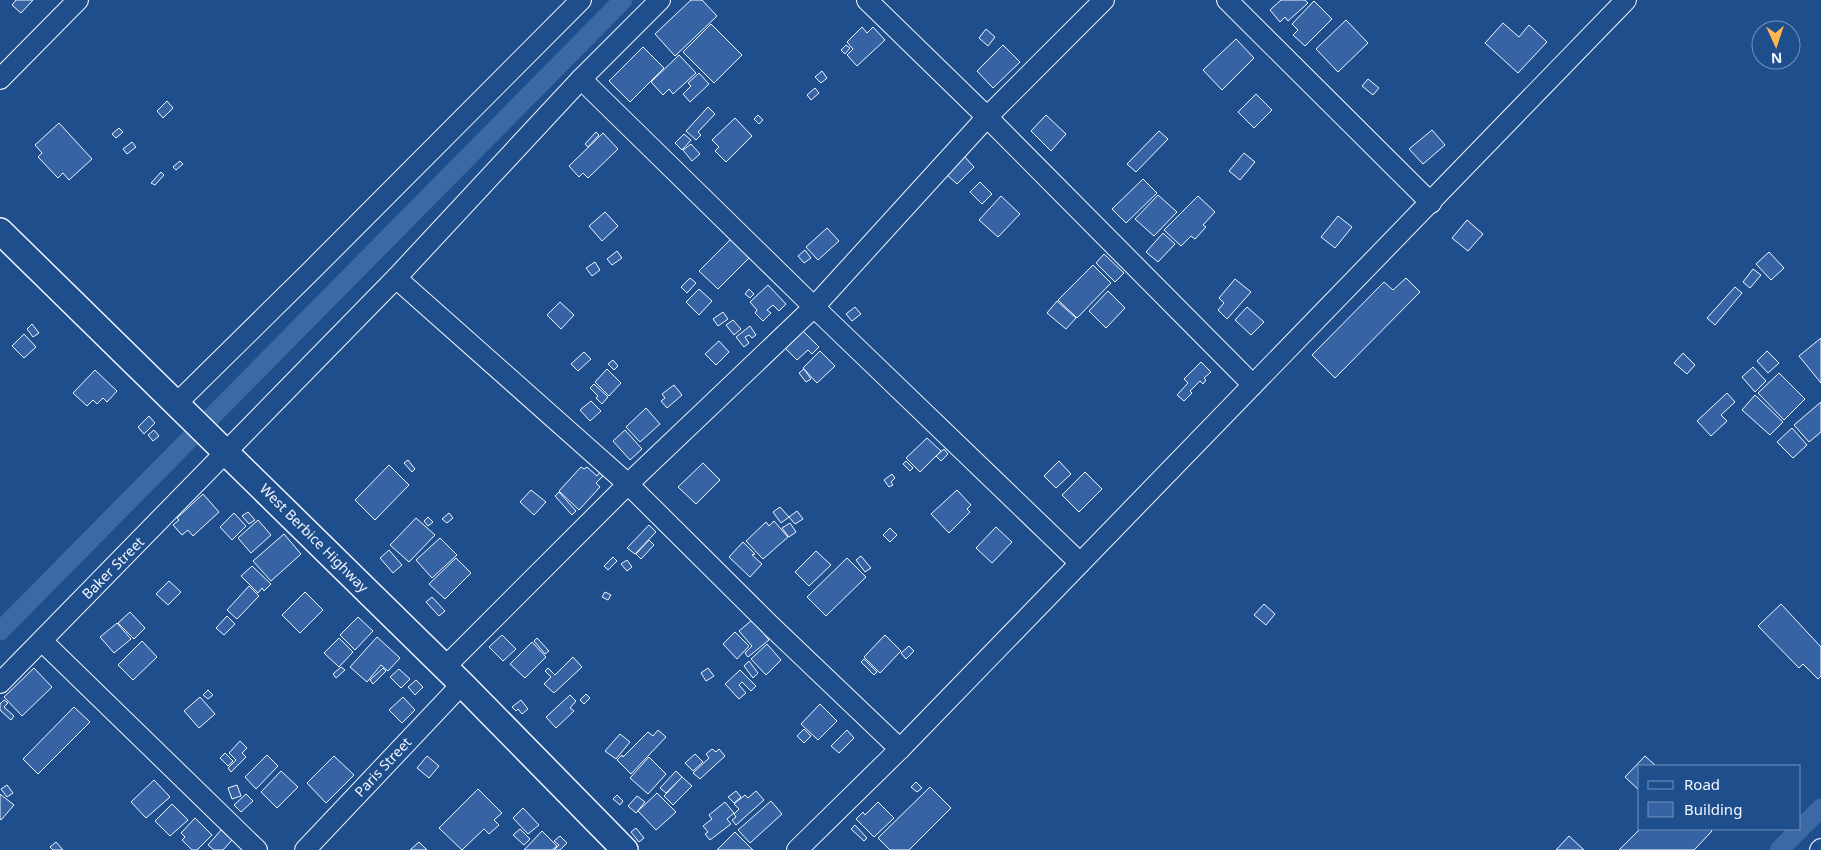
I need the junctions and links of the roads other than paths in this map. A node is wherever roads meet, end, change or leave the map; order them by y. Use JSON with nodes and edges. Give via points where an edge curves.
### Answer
{"nodes":[{"id":1,"x":78,"y":0,"type":"edge"},
{"id":2,"x":581,"y":0,"type":"edge"},
{"id":3,"x":660,"y":0,"type":"edge"},
{"id":4,"x":867,"y":0,"type":"edge"},
{"id":5,"x":1104,"y":0,"type":"edge"},
{"id":6,"x":1227,"y":0,"type":"edge"},
{"id":7,"x":1626,"y":0,"type":"edge"},
{"id":8,"x":0,"y":79,"type":"edge"},
{"id":9,"x":581,"y":79,"type":"junction"},
{"id":10,"x":987,"y":117,"type":"junction"},
{"id":11,"x":1431,"y":203,"type":"junction"},
{"id":12,"x":0,"y":231,"type":"edge"},
{"id":13,"x":396,"y":278,"type":"junction"},
{"id":14,"x":814,"y":308,"type":"junction"},
{"id":15,"x":1252,"y":385,"type":"junction"},
{"id":16,"x":177,"y":404,"type":"junction"},
{"id":17,"x":227,"y":452,"type":"junction"},
{"id":18,"x":628,"y":484,"type":"junction"},
{"id":19,"x":1080,"y":563,"type":"junction"},
{"id":20,"x":42,"y":641,"type":"junction"},
{"id":21,"x":453,"y":675,"type":"junction"},
{"id":22,"x":0,"y":683,"type":"edge"},
{"id":23,"x":900,"y":749,"type":"junction"},
{"id":24,"x":257,"y":850,"type":"edge"},
{"id":25,"x":305,"y":850,"type":"edge"},
{"id":26,"x":625,"y":850,"type":"edge"},
{"id":27,"x":797,"y":850,"type":"edge"}],
"edges":[{"from":1,"to":8,"type":"street"},
{"from":2,"to":16,"type":"street"},
{"from":3,"to":9,"type":"street","name":"Baker Street"},
{"from":4,"to":10,"type":"street"},
{"from":5,"to":10,"type":"street","name":"Paris Street"},
{"from":6,"to":11,"type":"street"},
{"from":7,"to":11,"type":"street"},
{"from":9,"to":13,"type":"street","name":"Baker Street"},
{"from":9,"to":14,"type":"street"},
{"from":10,"to":14,"type":"street","name":"Paris Street"},
{"from":10,"to":15,"type":"street"},
{"from":11,"to":15,"type":"street"},
{"from":12,"to":16,"type":"main road","name":"West Berbice Highway"},
{"from":13,"to":17,"type":"street","name":"Baker Street"},
{"from":13,"to":18,"type":"street"},
{"from":14,"to":18,"type":"street","name":"Paris Street"},
{"from":14,"to":19,"type":"street"},
{"from":15,"to":19,"type":"street"},
{"from":16,"to":17,"type":"main road","name":"West Berbice Highway"},
{"from":17,"to":20,"type":"street","name":"Baker Street"},
{"from":17,"to":21,"type":"main road","name":"West Berbice Highway"},
{"from":18,"to":21,"type":"street","name":"Paris Street"},
{"from":18,"to":23,"type":"street"},
{"from":19,"to":23,"type":"street"},
{"from":20,"to":22,"type":"street","name":"Baker Street"},
{"from":20,"to":24,"type":"street"},
{"from":21,"to":25,"type":"street","name":"Paris Street"},
{"from":21,"to":26,"type":"main road","name":"West Berbice Highway"},
{"from":23,"to":27,"type":"street"}]}
